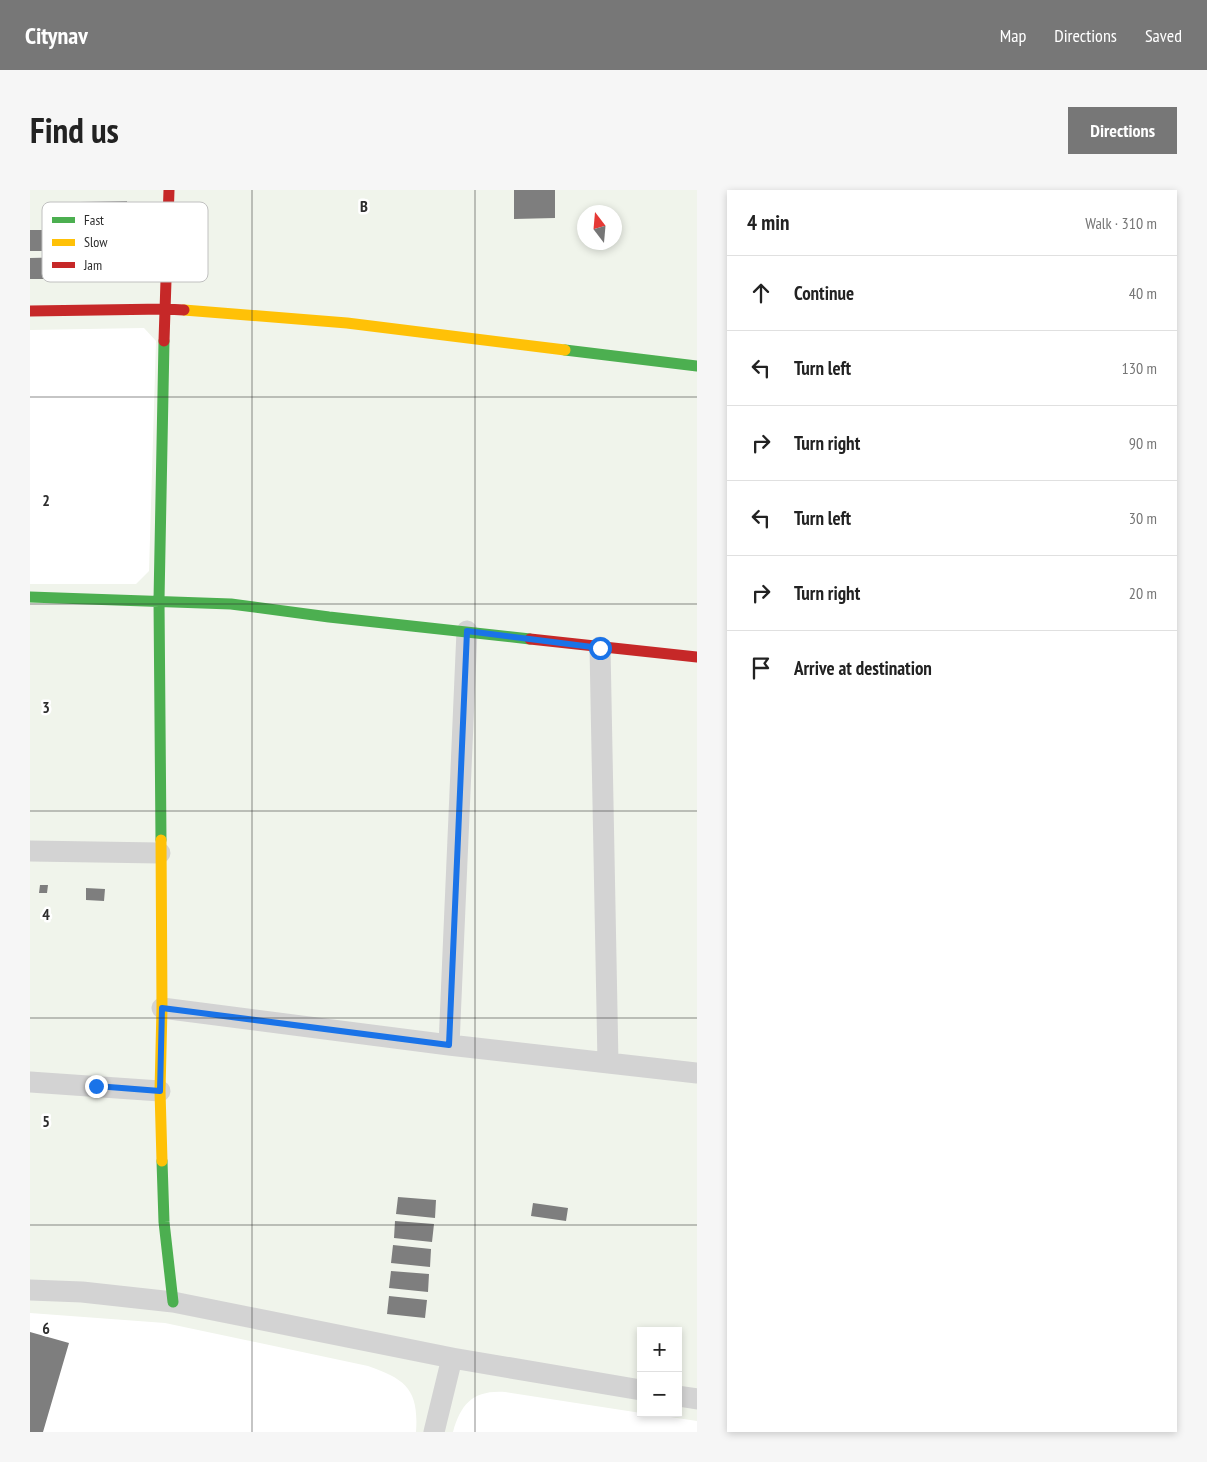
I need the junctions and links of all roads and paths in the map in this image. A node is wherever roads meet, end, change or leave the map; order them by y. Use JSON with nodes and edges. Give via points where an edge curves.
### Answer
{"nodes":[{"id":1,"x":166,"y":282,"type":"edge"},
{"id":2,"x":165,"y":309,"type":"junction"},
{"id":3,"x":30,"y":311,"type":"edge"},
{"id":4,"x":697,"y":366,"type":"edge"},
{"id":5,"x":30,"y":597,"type":"edge"},
{"id":6,"x":160,"y":600,"type":"junction"},
{"id":7,"x":467,"y":631,"type":"junction"},
{"id":8,"x":600,"y":648,"type":"junction"},
{"id":9,"x":697,"y":657,"type":"edge"},
{"id":10,"x":30,"y":851,"type":"edge"},
{"id":11,"x":160,"y":854,"type":"junction"},
{"id":12,"x":162,"y":1008,"type":"junction"},
{"id":13,"x":449,"y":1045,"type":"junction"},
{"id":14,"x":608,"y":1063,"type":"junction"},
{"id":15,"x":697,"y":1073,"type":"edge"},
{"id":16,"x":30,"y":1082,"type":"edge"},
{"id":17,"x":160,"y":1091,"type":"junction"},
{"id":18,"x":30,"y":1290,"type":"edge"},
{"id":19,"x":173,"y":1302,"type":"junction"},
{"id":20,"x":452,"y":1358,"type":"junction"},
{"id":21,"x":637,"y":1389,"type":"edge"},
{"id":22,"x":682,"y":1397,"type":"edge"},
{"id":23,"x":697,"y":1399,"type":"edge"},
{"id":24,"x":434,"y":1432,"type":"edge"}],
"edges":[{"from":1,"to":2,"type":"street"},
{"from":2,"to":3,"type":"street"},
{"from":2,"to":4,"type":"street","via":[[347,323]]},
{"from":2,"to":6,"type":"street"},
{"from":5,"to":6,"type":"street"},
{"from":6,"to":7,"type":"street","via":[[231,604]]},
{"from":6,"to":11,"type":"street"},
{"from":7,"to":8,"type":"street"},
{"from":7,"to":13,"type":"street"},
{"from":8,"to":9,"type":"street"},
{"from":8,"to":14,"type":"street"},
{"from":10,"to":11,"type":"street"},
{"from":11,"to":12,"type":"street"},
{"from":12,"to":13,"type":"street"},
{"from":12,"to":17,"type":"street"},
{"from":13,"to":14,"type":"street"},
{"from":14,"to":15,"type":"street"},
{"from":16,"to":17,"type":"street"},
{"from":17,"to":19,"type":"street","via":[[164,1222]]},
{"from":18,"to":19,"type":"street"},
{"from":19,"to":20,"type":"street"},
{"from":20,"to":21,"type":"street"},
{"from":20,"to":24,"type":"street"},
{"from":22,"to":23,"type":"street"}]}
